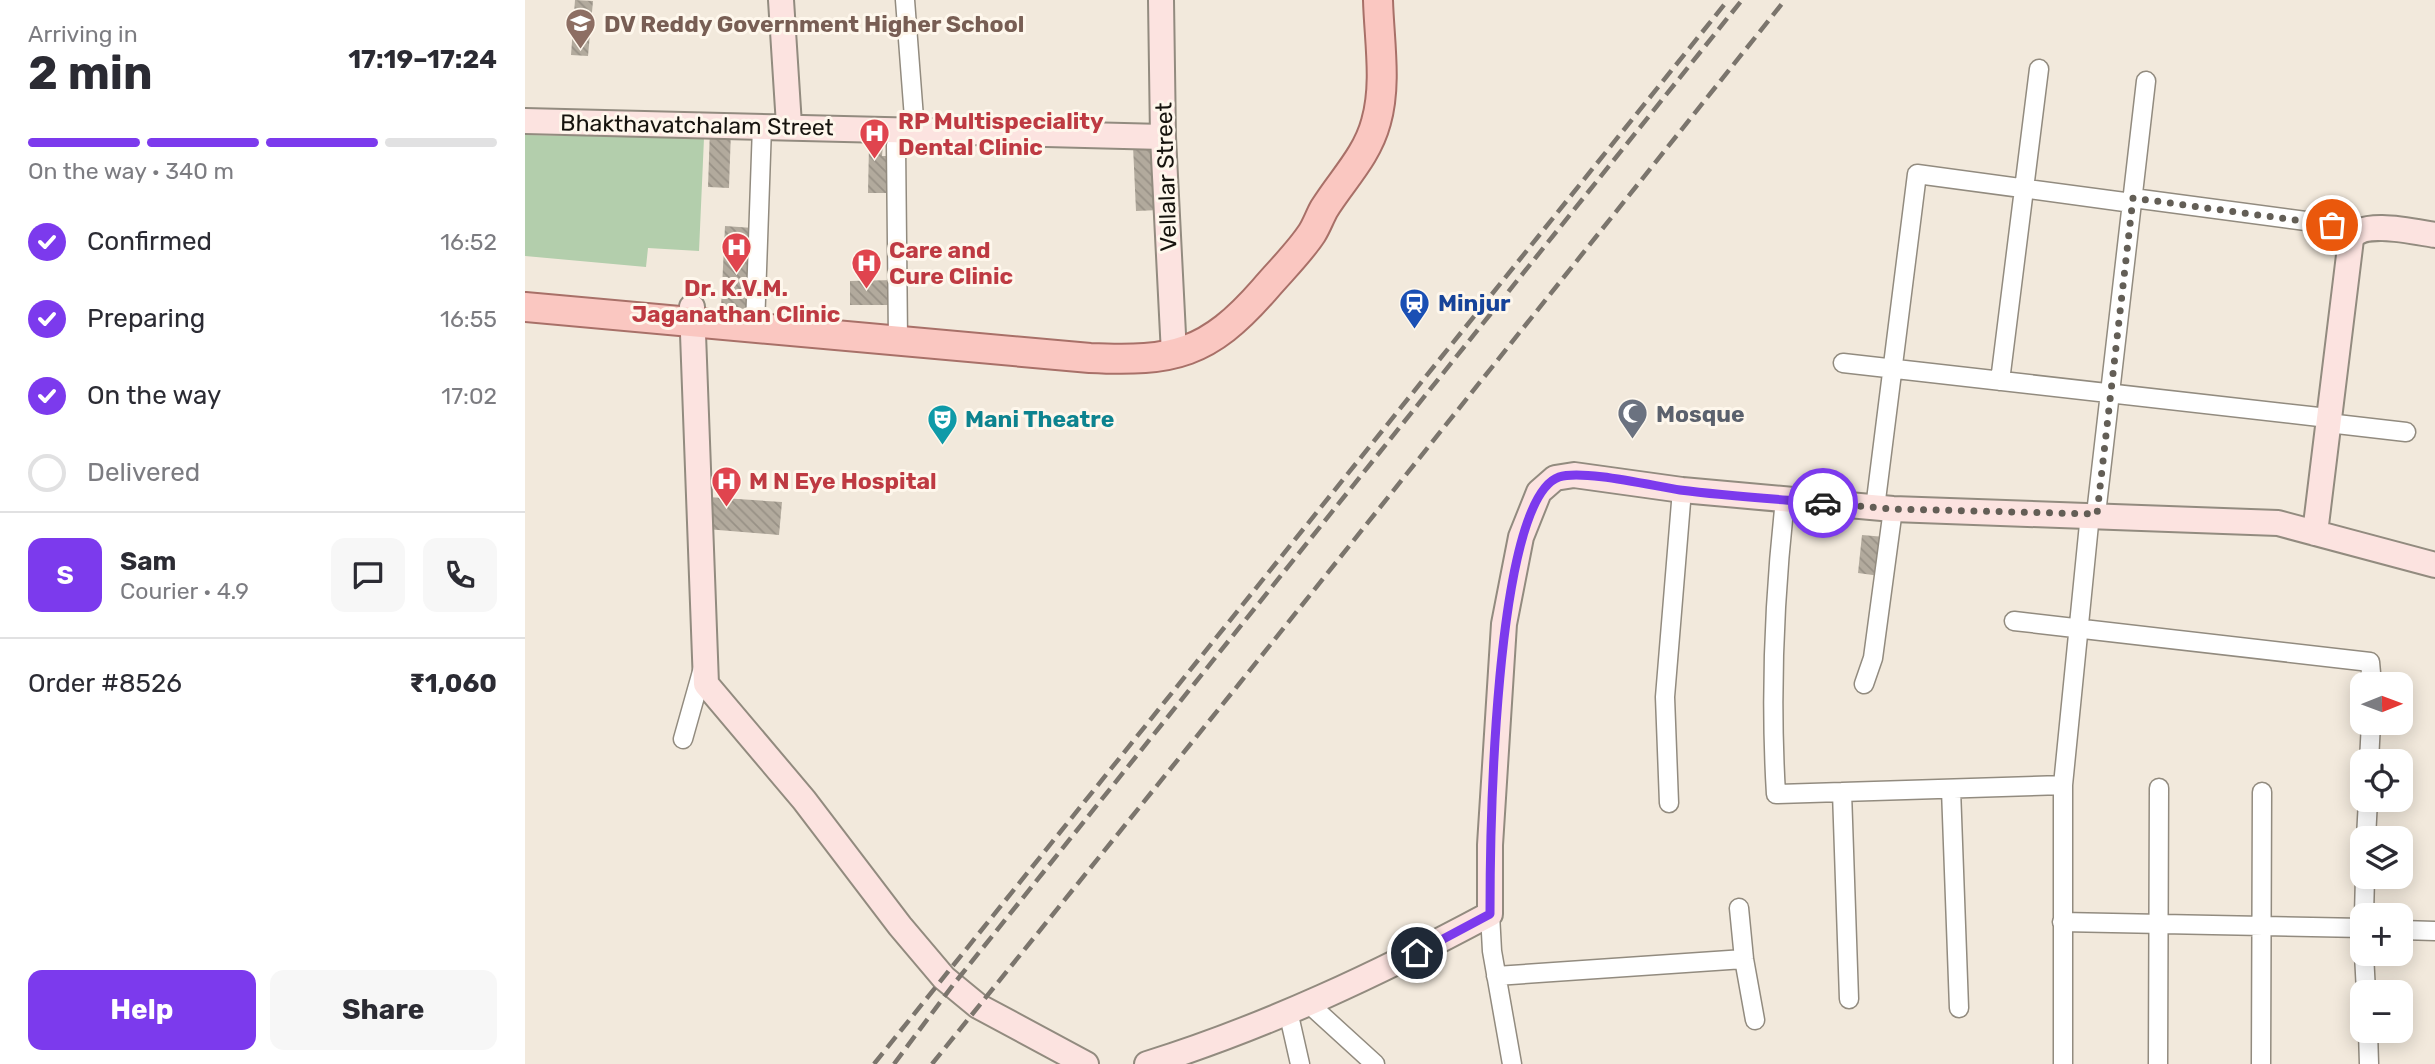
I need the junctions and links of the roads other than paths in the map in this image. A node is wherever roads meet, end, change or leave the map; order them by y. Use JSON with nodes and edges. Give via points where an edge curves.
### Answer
{"nodes":[{"id":1,"x":781,"y":0,"type":"edge"},
{"id":2,"x":905,"y":0,"type":"edge"},
{"id":3,"x":1161,"y":0,"type":"edge"},
{"id":4,"x":1378,"y":0,"type":"edge"},
{"id":5,"x":2039,"y":69,"type":"dead end"},
{"id":6,"x":2146,"y":81,"type":"dead end"},
{"id":7,"x":525,"y":121,"type":"edge"},
{"id":8,"x":789,"y":125,"type":"junction"},
{"id":9,"x":762,"y":126,"type":"junction"},
{"id":10,"x":906,"y":131,"type":"junction"},
{"id":11,"x":1163,"y":137,"type":"junction"},
{"id":12,"x":2023,"y":188,"type":"junction"},
{"id":13,"x":2132,"y":200,"type":"junction"},
{"id":14,"x":2356,"y":232,"type":"junction"},
{"id":15,"x":2435,"y":235,"type":"edge"},
{"id":16,"x":525,"y":289,"type":"edge"},
{"id":17,"x":525,"y":307,"type":"edge"},
{"id":18,"x":692,"y":315,"type":"junction"},
{"id":19,"x":755,"y":319,"type":"junction"},
{"id":20,"x":898,"y":331,"type":"junction"},
{"id":21,"x":1173,"y":345,"type":"junction"},
{"id":22,"x":1843,"y":363,"type":"dead end"},
{"id":23,"x":1892,"y":369,"type":"junction"},
{"id":24,"x":2000,"y":381,"type":"junction"},
{"id":25,"x":2110,"y":393,"type":"junction"},
{"id":26,"x":2328,"y":421,"type":"junction"},
{"id":27,"x":2406,"y":432,"type":"dead end"},
{"id":28,"x":1682,"y":490,"type":"junction"},
{"id":29,"x":1786,"y":500,"type":"junction"},
{"id":30,"x":1884,"y":509,"type":"junction"},
{"id":31,"x":2094,"y":514,"type":"junction"},
{"id":32,"x":2315,"y":533,"type":"junction"},
{"id":33,"x":2435,"y":565,"type":"edge"},
{"id":34,"x":2014,"y":621,"type":"dead end"},
{"id":35,"x":2079,"y":628,"type":"junction"},
{"id":36,"x":704,"y":663,"type":"junction"},
{"id":37,"x":2371,"y":672,"type":"edge"},
{"id":38,"x":1864,"y":684,"type":"dead end"},
{"id":39,"x":683,"y":739,"type":"dead end"},
{"id":40,"x":2063,"y":785,"type":"junction"},
{"id":41,"x":2159,"y":788,"type":"dead end"},
{"id":42,"x":1951,"y":789,"type":"junction"},
{"id":43,"x":1842,"y":792,"type":"junction"},
{"id":44,"x":2262,"y":792,"type":"dead end"},
{"id":45,"x":1669,"y":803,"type":"dead end"},
{"id":46,"x":1739,"y":908,"type":"dead end"},
{"id":47,"x":1490,"y":914,"type":"junction"},
{"id":48,"x":2062,"y":922,"type":"junction"},
{"id":49,"x":2160,"y":925,"type":"junction"},
{"id":50,"x":2350,"y":928,"type":"edge"},
{"id":51,"x":2260,"y":929,"type":"junction"},
{"id":52,"x":2413,"y":930,"type":"edge"},
{"id":53,"x":2435,"y":931,"type":"edge"},
{"id":54,"x":1744,"y":959,"type":"junction"},
{"id":55,"x":1496,"y":976,"type":"junction"},
{"id":56,"x":1849,"y":999,"type":"dead end"},
{"id":57,"x":1298,"y":1007,"type":"junction"},
{"id":58,"x":1958,"y":1008,"type":"dead end"},
{"id":59,"x":1755,"y":1020,"type":"dead end"},
{"id":60,"x":2368,"y":1043,"type":"edge"},
{"id":61,"x":1193,"y":1057,"type":"edge"},
{"id":62,"x":1086,"y":1064,"type":"edge"},
{"id":63,"x":1147,"y":1064,"type":"edge"},
{"id":64,"x":1300,"y":1064,"type":"edge"},
{"id":65,"x":1375,"y":1064,"type":"edge"},
{"id":66,"x":1512,"y":1064,"type":"edge"},
{"id":67,"x":2063,"y":1064,"type":"edge"},
{"id":68,"x":2158,"y":1064,"type":"edge"},
{"id":69,"x":2261,"y":1064,"type":"edge"},
{"id":70,"x":2369,"y":1064,"type":"edge"}],
"edges":[{"from":1,"to":8,"type":"main road"},
{"from":2,"to":10,"type":"street","via":[[914,118]]},
{"from":3,"to":11,"type":"main road","name":"Vellalar Street"},
{"from":4,"to":21,"type":"main road","via":[[1381,72],[1377,121],[1360,160],[1313,232],[1228,329],[1212,339]]},
{"from":5,"to":12,"type":"street"},
{"from":6,"to":13,"type":"street"},
{"from":7,"to":9,"type":"main road","name":"Bhakthavatchalam Street"},
{"from":8,"to":9,"type":"main road","name":"Bhakthavatchalam Street"},
{"from":8,"to":10,"type":"main road","name":"Bhakthavatchalam Street"},
{"from":9,"to":19,"type":"street"},
{"from":10,"to":11,"type":"main road","name":"Bhakthavatchalam Street"},
{"from":10,"to":20,"type":"street","via":[[896,145]]},
{"from":11,"to":21,"type":"main road","name":"Vellalar Street"},
{"from":12,"to":13,"type":"street"},
{"from":12,"to":23,"type":"street","via":[[1916,174]]},
{"from":12,"to":24,"type":"street"},
{"from":13,"to":14,"type":"street","via":[[2343,226]]},
{"from":13,"to":25,"type":"street"},
{"from":14,"to":15,"type":"main road","via":[[2371,227]]},
{"from":14,"to":26,"type":"main road","via":[[2348,255]]},
{"from":16,"to":18,"type":"main road"},
{"from":17,"to":18,"type":"main road"},
{"from":18,"to":19,"type":"main road"},
{"from":18,"to":36,"type":"main road"},
{"from":19,"to":20,"type":"main road"},
{"from":20,"to":21,"type":"main road","via":[[1102,359],[1125,360]]},
{"from":22,"to":23,"type":"street"},
{"from":23,"to":24,"type":"street"},
{"from":23,"to":30,"type":"street"},
{"from":24,"to":25,"type":"street"},
{"from":25,"to":26,"type":"street"},
{"from":25,"to":31,"type":"street"},
{"from":26,"to":27,"type":"street"},
{"from":26,"to":32,"type":"main road"},
{"from":28,"to":29,"type":"main road"},
{"from":28,"to":45,"type":"street","via":[[1665,697]]},
{"from":28,"to":47,"type":"main road","via":[[1574,475],[1555,478],[1539,492],[1521,537],[1504,624]]},
{"from":29,"to":30,"type":"main road"},
{"from":29,"to":43,"type":"street","via":[[1773,635],[1776,794]]},
{"from":30,"to":31,"type":"main road"},
{"from":30,"to":38,"type":"street","via":[[1873,658]]},
{"from":31,"to":32,"type":"main road","via":[[2278,523]]},
{"from":31,"to":35,"type":"street"},
{"from":32,"to":33,"type":"main road"},
{"from":34,"to":35,"type":"street"},
{"from":35,"to":37,"type":"street","via":[[2370,662]]},
{"from":35,"to":40,"type":"street"},
{"from":36,"to":39,"type":"street"},
{"from":36,"to":62,"type":"main road","via":[[706,684],[944,978],[978,1006]]},
{"from":40,"to":42,"type":"street"},
{"from":40,"to":48,"type":"street"},
{"from":41,"to":49,"type":"street"},
{"from":42,"to":43,"type":"street"},
{"from":42,"to":58,"type":"street"},
{"from":43,"to":56,"type":"street"},
{"from":44,"to":51,"type":"street"},
{"from":46,"to":54,"type":"street"},
{"from":47,"to":55,"type":"street"},
{"from":47,"to":57,"type":"main road"},
{"from":48,"to":49,"type":"street"},
{"from":48,"to":67,"type":"street"},
{"from":49,"to":51,"type":"street"},
{"from":49,"to":68,"type":"street"},
{"from":50,"to":51,"type":"street"},
{"from":51,"to":69,"type":"street"},
{"from":52,"to":53,"type":"street"},
{"from":54,"to":55,"type":"street"},
{"from":54,"to":59,"type":"street"},
{"from":55,"to":66,"type":"street"},
{"from":57,"to":61,"type":"main road"},
{"from":57,"to":64,"type":"street"},
{"from":57,"to":65,"type":"street"},
{"from":60,"to":70,"type":"street"},
{"from":61,"to":63,"type":"main road"}]}
